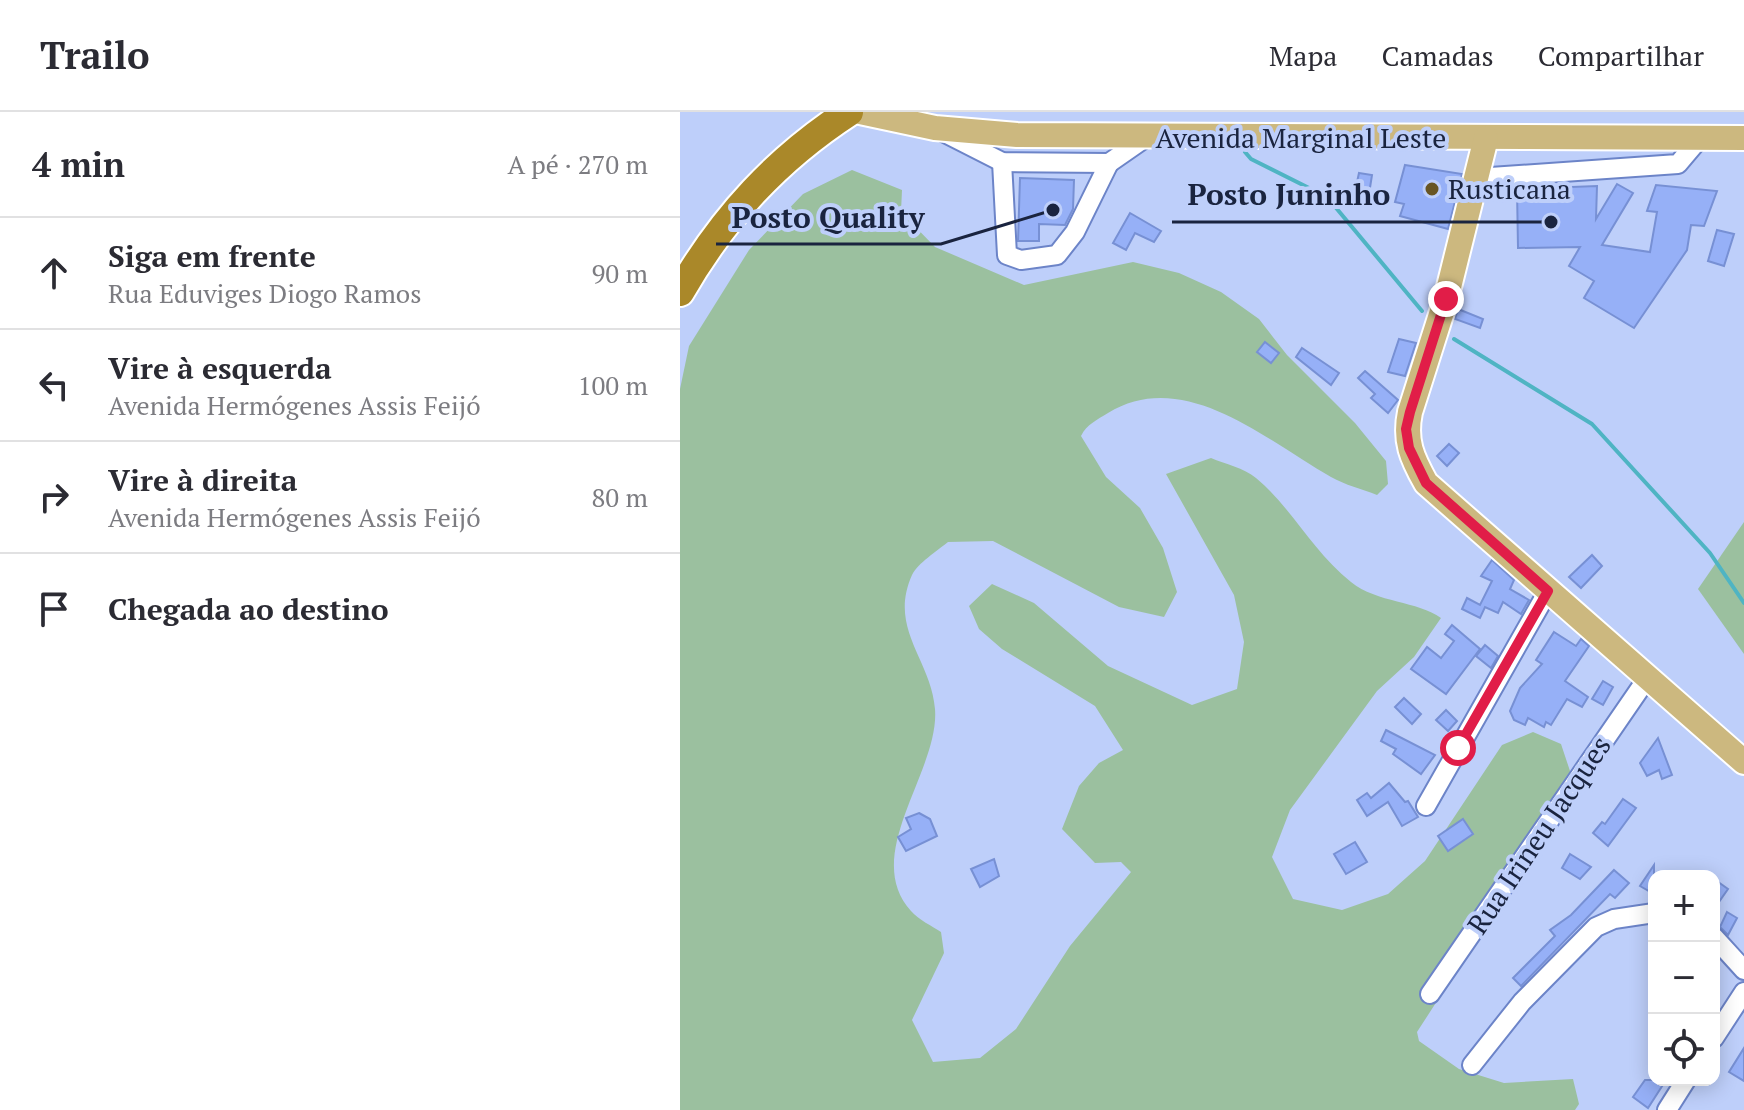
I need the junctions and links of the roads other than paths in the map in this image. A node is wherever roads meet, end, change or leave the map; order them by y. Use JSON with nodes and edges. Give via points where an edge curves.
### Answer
{"nodes":[{"id":1,"x":849,"y":112,"type":"edge"},
{"id":2,"x":860,"y":112,"type":"edge"},
{"id":3,"x":935,"y":128,"type":"junction"},
{"id":4,"x":1145,"y":138,"type":"junction"},
{"id":5,"x":1486,"y":138,"type":"junction"},
{"id":6,"x":1700,"y":138,"type":"junction"},
{"id":7,"x":1744,"y":138,"type":"edge"},
{"id":8,"x":1589,"y":139,"type":"junction"},
{"id":9,"x":1002,"y":162,"type":"junction"},
{"id":10,"x":1109,"y":163,"type":"junction"},
{"id":11,"x":1584,"y":168,"type":"junction"},
{"id":12,"x":1476,"y":178,"type":"junction"},
{"id":13,"x":680,"y":292,"type":"edge"},
{"id":14,"x":1548,"y":591,"type":"junction"},
{"id":15,"x":1648,"y":677,"type":"junction"},
{"id":16,"x":1744,"y":762,"type":"edge"},
{"id":17,"x":1426,"y":806,"type":"dead end"},
{"id":18,"x":1648,"y":914,"type":"edge"},
{"id":19,"x":1719,"y":942,"type":"edge"},
{"id":20,"x":1744,"y":970,"type":"edge"},
{"id":21,"x":1744,"y":992,"type":"edge"},
{"id":22,"x":1430,"y":994,"type":"dead end"},
{"id":23,"x":1720,"y":1029,"type":"edge"},
{"id":24,"x":1472,"y":1065,"type":"dead end"},
{"id":25,"x":1682,"y":1086,"type":"edge"},
{"id":26,"x":1667,"y":1110,"type":"edge"}],
"edges":[{"from":1,"to":13,"type":"highway","via":[[775,168],[734,210]]},
{"from":2,"to":3,"type":"main road","name":"Avenida Marginal Leste"},
{"from":3,"to":4,"type":"main road","name":"Avenida Marginal Leste"},
{"from":3,"to":9,"type":"street"},
{"from":4,"to":5,"type":"main road","name":"Avenida Marginal Leste"},
{"from":4,"to":10,"type":"street"},
{"from":5,"to":8,"type":"main road","name":"Avenida Marginal Leste"},
{"from":5,"to":12,"type":"main road"},
{"from":6,"to":7,"type":"main road","name":"Avenida Marginal Leste"},
{"from":6,"to":8,"type":"main road","name":"Avenida Marginal Leste"},
{"from":6,"to":11,"type":"street","via":[[1678,164]]},
{"from":8,"to":11,"type":"street"},
{"from":9,"to":10,"type":"street"},
{"from":9,"to":10,"type":"street","via":[[1007,255],[1021,260],[1057,255],[1075,232]]},
{"from":11,"to":12,"type":"street"},
{"from":12,"to":14,"type":"main road","via":[[1410,412],[1409,448],[1426,483]]},
{"from":14,"to":15,"type":"main road"},
{"from":14,"to":17,"type":"street"},
{"from":15,"to":16,"type":"main road"},
{"from":15,"to":22,"type":"street","name":"Rua Irineu Jacques"},
{"from":18,"to":24,"type":"street","via":[[1596,927],[1522,1002]]},
{"from":19,"to":20,"type":"street"},
{"from":21,"to":23,"type":"street"},
{"from":25,"to":26,"type":"street"}]}
